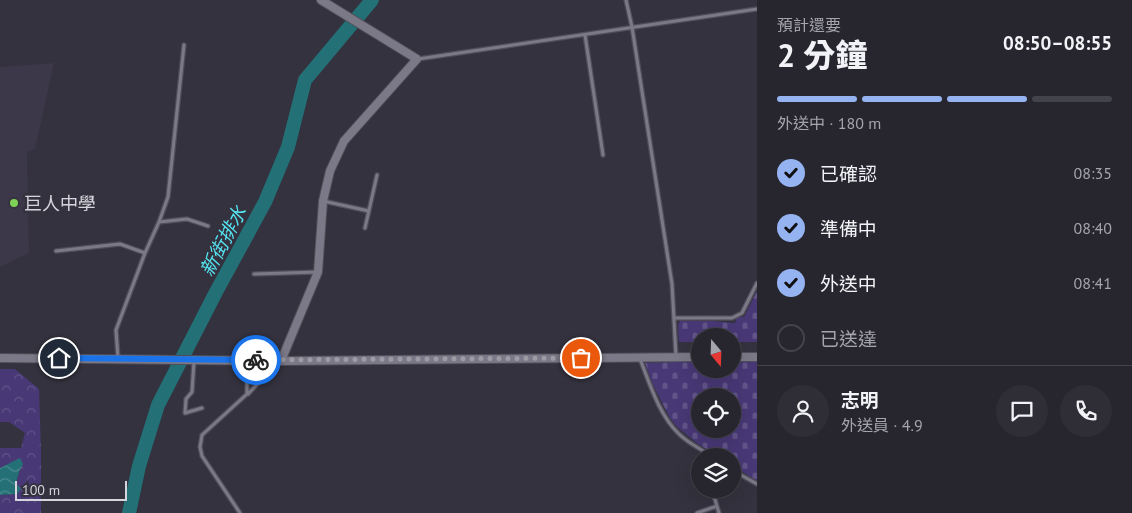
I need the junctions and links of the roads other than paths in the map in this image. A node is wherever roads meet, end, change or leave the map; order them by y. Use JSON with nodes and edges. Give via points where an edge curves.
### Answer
{"nodes":[{"id":1,"x":321,"y":0,"type":"edge"},
{"id":2,"x":626,"y":0,"type":"edge"},
{"id":3,"x":757,"y":9,"type":"edge"},
{"id":4,"x":632,"y":27,"type":"junction"},
{"id":5,"x":585,"y":35,"type":"junction"},
{"id":6,"x":184,"y":45,"type":"dead end"},
{"id":7,"x":417,"y":59,"type":"junction"},
{"id":8,"x":603,"y":155,"type":"dead end"},
{"id":9,"x":377,"y":175,"type":"dead end"},
{"id":10,"x":323,"y":201,"type":"junction"},
{"id":11,"x":369,"y":211,"type":"junction"},
{"id":12,"x":159,"y":222,"type":"junction"},
{"id":13,"x":208,"y":226,"type":"dead end"},
{"id":14,"x":365,"y":228,"type":"dead end"},
{"id":15,"x":56,"y":251,"type":"dead end"},
{"id":16,"x":145,"y":253,"type":"junction"},
{"id":17,"x":318,"y":272,"type":"junction"},
{"id":18,"x":254,"y":274,"type":"dead end"},
{"id":19,"x":757,"y":283,"type":"edge"},
{"id":20,"x":674,"y":318,"type":"junction"},
{"id":21,"x":691,"y":357,"type":"edge"},
{"id":22,"x":741,"y":357,"type":"edge"},
{"id":23,"x":757,"y":357,"type":"edge"},
{"id":24,"x":0,"y":358,"type":"edge"},
{"id":25,"x":640,"y":358,"type":"junction"},
{"id":26,"x":676,"y":358,"type":"junction"},
{"id":27,"x":118,"y":359,"type":"junction"},
{"id":28,"x":191,"y":360,"type":"junction"},
{"id":29,"x":247,"y":360,"type":"junction"},
{"id":30,"x":269,"y":360,"type":"junction"},
{"id":31,"x":281,"y":361,"type":"junction"},
{"id":32,"x":247,"y":394,"type":"junction"},
{"id":33,"x":202,"y":408,"type":"dead end"},
{"id":34,"x":700,"y":448,"type":"edge"},
{"id":35,"x":741,"y":475,"type":"edge"},
{"id":36,"x":757,"y":484,"type":"edge"},
{"id":37,"x":715,"y":498,"type":"edge"},
{"id":38,"x":717,"y":506,"type":"junction"},
{"id":39,"x":240,"y":513,"type":"edge"},
{"id":40,"x":697,"y":513,"type":"edge"},
{"id":41,"x":719,"y":513,"type":"edge"}],
"edges":[{"from":1,"to":7,"type":"street"},
{"from":2,"to":4,"type":"lane"},
{"from":3,"to":4,"type":"lane"},
{"from":4,"to":5,"type":"lane"},
{"from":4,"to":20,"type":"lane","via":[[672,284]]},
{"from":5,"to":7,"type":"lane"},
{"from":5,"to":8,"type":"lane"},
{"from":6,"to":12,"type":"lane","via":[[168,197]]},
{"from":7,"to":10,"type":"street","via":[[344,141],[330,172]]},
{"from":9,"to":11,"type":"lane"},
{"from":10,"to":11,"type":"lane"},
{"from":10,"to":17,"type":"street"},
{"from":11,"to":14,"type":"lane"},
{"from":12,"to":13,"type":"lane","via":[[188,219]]},
{"from":12,"to":16,"type":"lane"},
{"from":15,"to":16,"type":"lane","via":[[120,244]]},
{"from":16,"to":27,"type":"lane","via":[[116,330]]},
{"from":17,"to":18,"type":"lane"},
{"from":17,"to":31,"type":"street"},
{"from":19,"to":20,"type":"lane","via":[[742,313],[732,318]]},
{"from":20,"to":26,"type":"lane"},
{"from":21,"to":26,"type":"street"},
{"from":22,"to":23,"type":"street"},
{"from":24,"to":27,"type":"street"},
{"from":25,"to":26,"type":"street"},
{"from":25,"to":31,"type":"street"},
{"from":25,"to":34,"type":"lane","via":[[670,423],[680,435]]},
{"from":27,"to":28,"type":"street"},
{"from":28,"to":29,"type":"street"},
{"from":28,"to":33,"type":"lane","via":[[192,392],[186,399],[185,413]]},
{"from":29,"to":30,"type":"street"},
{"from":29,"to":32,"type":"lane"},
{"from":30,"to":31,"type":"street"},
{"from":30,"to":32,"type":"lane","via":[[262,379]]},
{"from":32,"to":39,"type":"lane","via":[[202,435],[200,447],[202,456]]},
{"from":35,"to":36,"type":"lane"},
{"from":37,"to":38,"type":"lane"},
{"from":38,"to":40,"type":"lane"},
{"from":38,"to":41,"type":"lane"}]}
